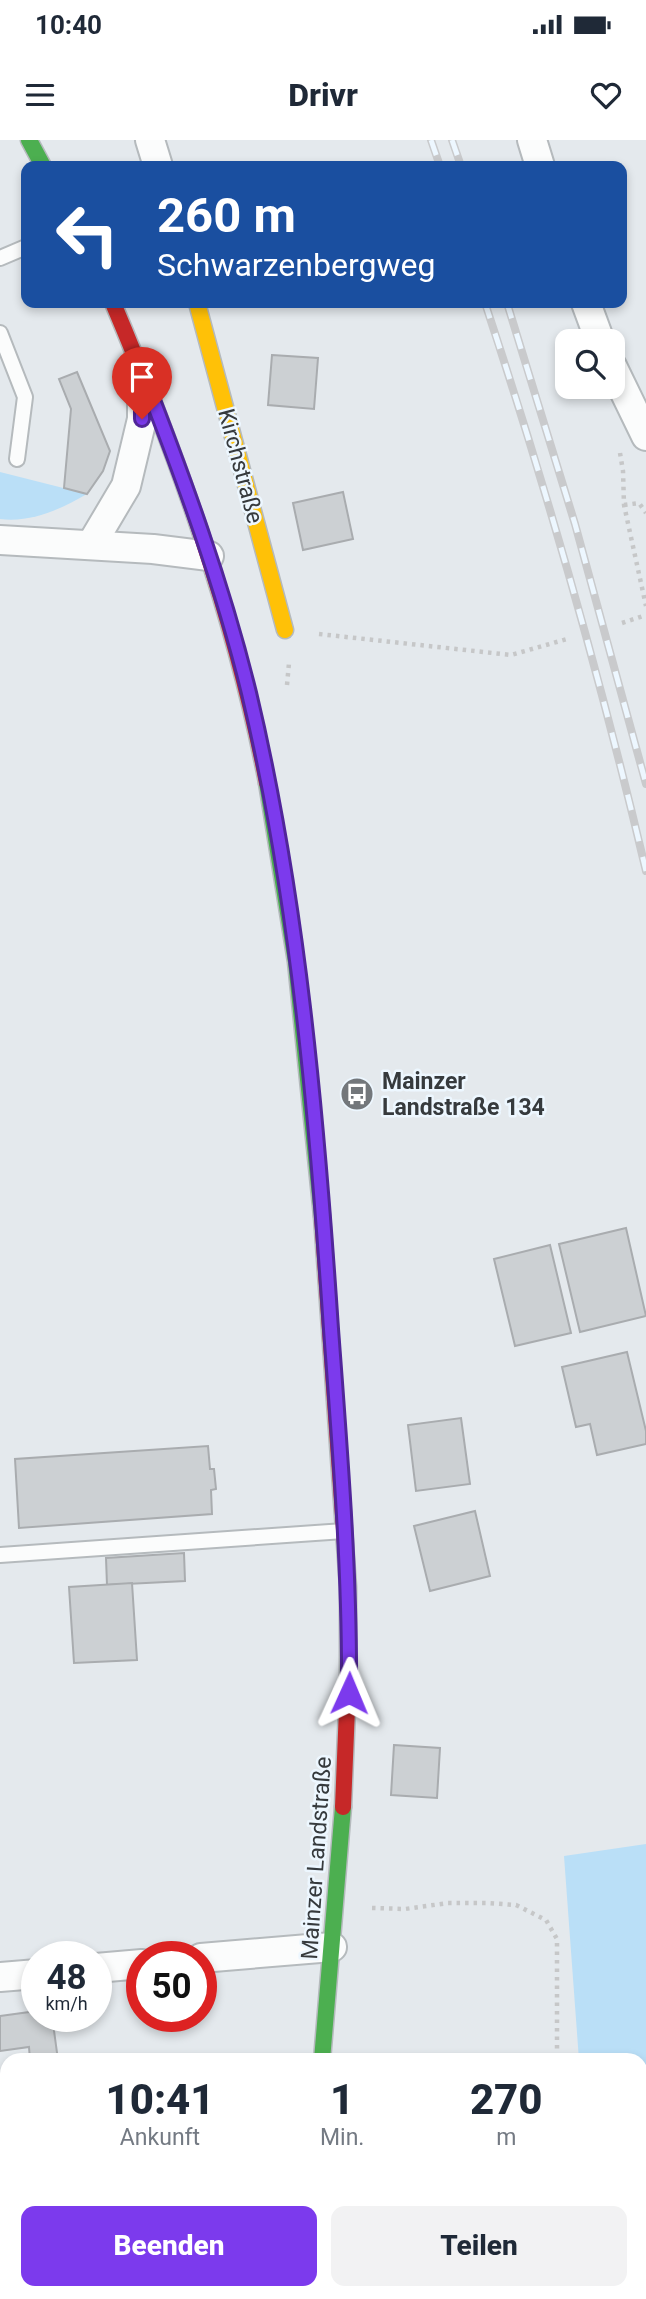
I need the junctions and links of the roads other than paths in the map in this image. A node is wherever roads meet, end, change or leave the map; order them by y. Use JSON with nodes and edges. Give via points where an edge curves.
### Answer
{"nodes":[{"id":1,"x":29,"y":140,"type":"edge"},
{"id":2,"x":150,"y":140,"type":"edge"},
{"id":3,"x":531,"y":140,"type":"edge"},
{"id":4,"x":40,"y":161,"type":"edge"},
{"id":5,"x":156,"y":161,"type":"edge"},
{"id":6,"x":538,"y":161,"type":"edge"},
{"id":7,"x":21,"y":249,"type":"edge"},
{"id":8,"x":0,"y":258,"type":"edge"},
{"id":9,"x":115,"y":308,"type":"edge"},
{"id":10,"x":198,"y":308,"type":"edge"},
{"id":11,"x":588,"y":308,"type":"edge"},
{"id":12,"x":596,"y":329,"type":"edge"},
{"id":13,"x":0,"y":333,"type":"edge"},
{"id":14,"x":142,"y":372,"type":"junction"},
{"id":15,"x":625,"y":393,"type":"edge"},
{"id":16,"x":646,"y":436,"type":"edge"},
{"id":17,"x":17,"y":459,"type":"dead end"},
{"id":18,"x":0,"y":540,"type":"edge"},
{"id":19,"x":91,"y":545,"type":"junction"},
{"id":20,"x":209,"y":556,"type":"junction"},
{"id":21,"x":285,"y":630,"type":"road end"},
{"id":22,"x":345,"y":1531,"type":"junction"},
{"id":23,"x":0,"y":1555,"type":"edge"},
{"id":24,"x":332,"y":1947,"type":"junction"},
{"id":25,"x":217,"y":1957,"type":"edge"},
{"id":26,"x":21,"y":1975,"type":"edge"},
{"id":27,"x":0,"y":1977,"type":"edge"},
{"id":28,"x":323,"y":2053,"type":"edge"}],
"edges":[{"from":1,"to":4,"type":"main road"},
{"from":2,"to":5,"type":"street"},
{"from":3,"to":6,"type":"street"},
{"from":7,"to":8,"type":"lane"},
{"from":9,"to":14,"type":"main road","name":"Mainzer Landstraße"},
{"from":10,"to":21,"type":"main road","name":"Kirchstraße"},
{"from":11,"to":12,"type":"street"},
{"from":13,"to":17,"type":"lane","via":[[25,397]]},
{"from":14,"to":19,"type":"street","via":[[142,419],[126,486]]},
{"from":14,"to":20,"type":"main road","name":"Mainzer Landstraße"},
{"from":15,"to":16,"type":"street"},
{"from":18,"to":19,"type":"street"},
{"from":19,"to":20,"type":"street"},
{"from":20,"to":22,"type":"main road","name":"Mainzer Landstraße","via":[[249,695],[289,909],[313,1099]]},
{"from":22,"to":23,"type":"lane"},
{"from":22,"to":24,"type":"main road","name":"Mainzer Landstraße","via":[[348,1716],[345,1811]]},
{"from":24,"to":25,"type":"street"},
{"from":24,"to":28,"type":"main road","name":"Mainzer Landstraße"},
{"from":26,"to":27,"type":"street"}]}
